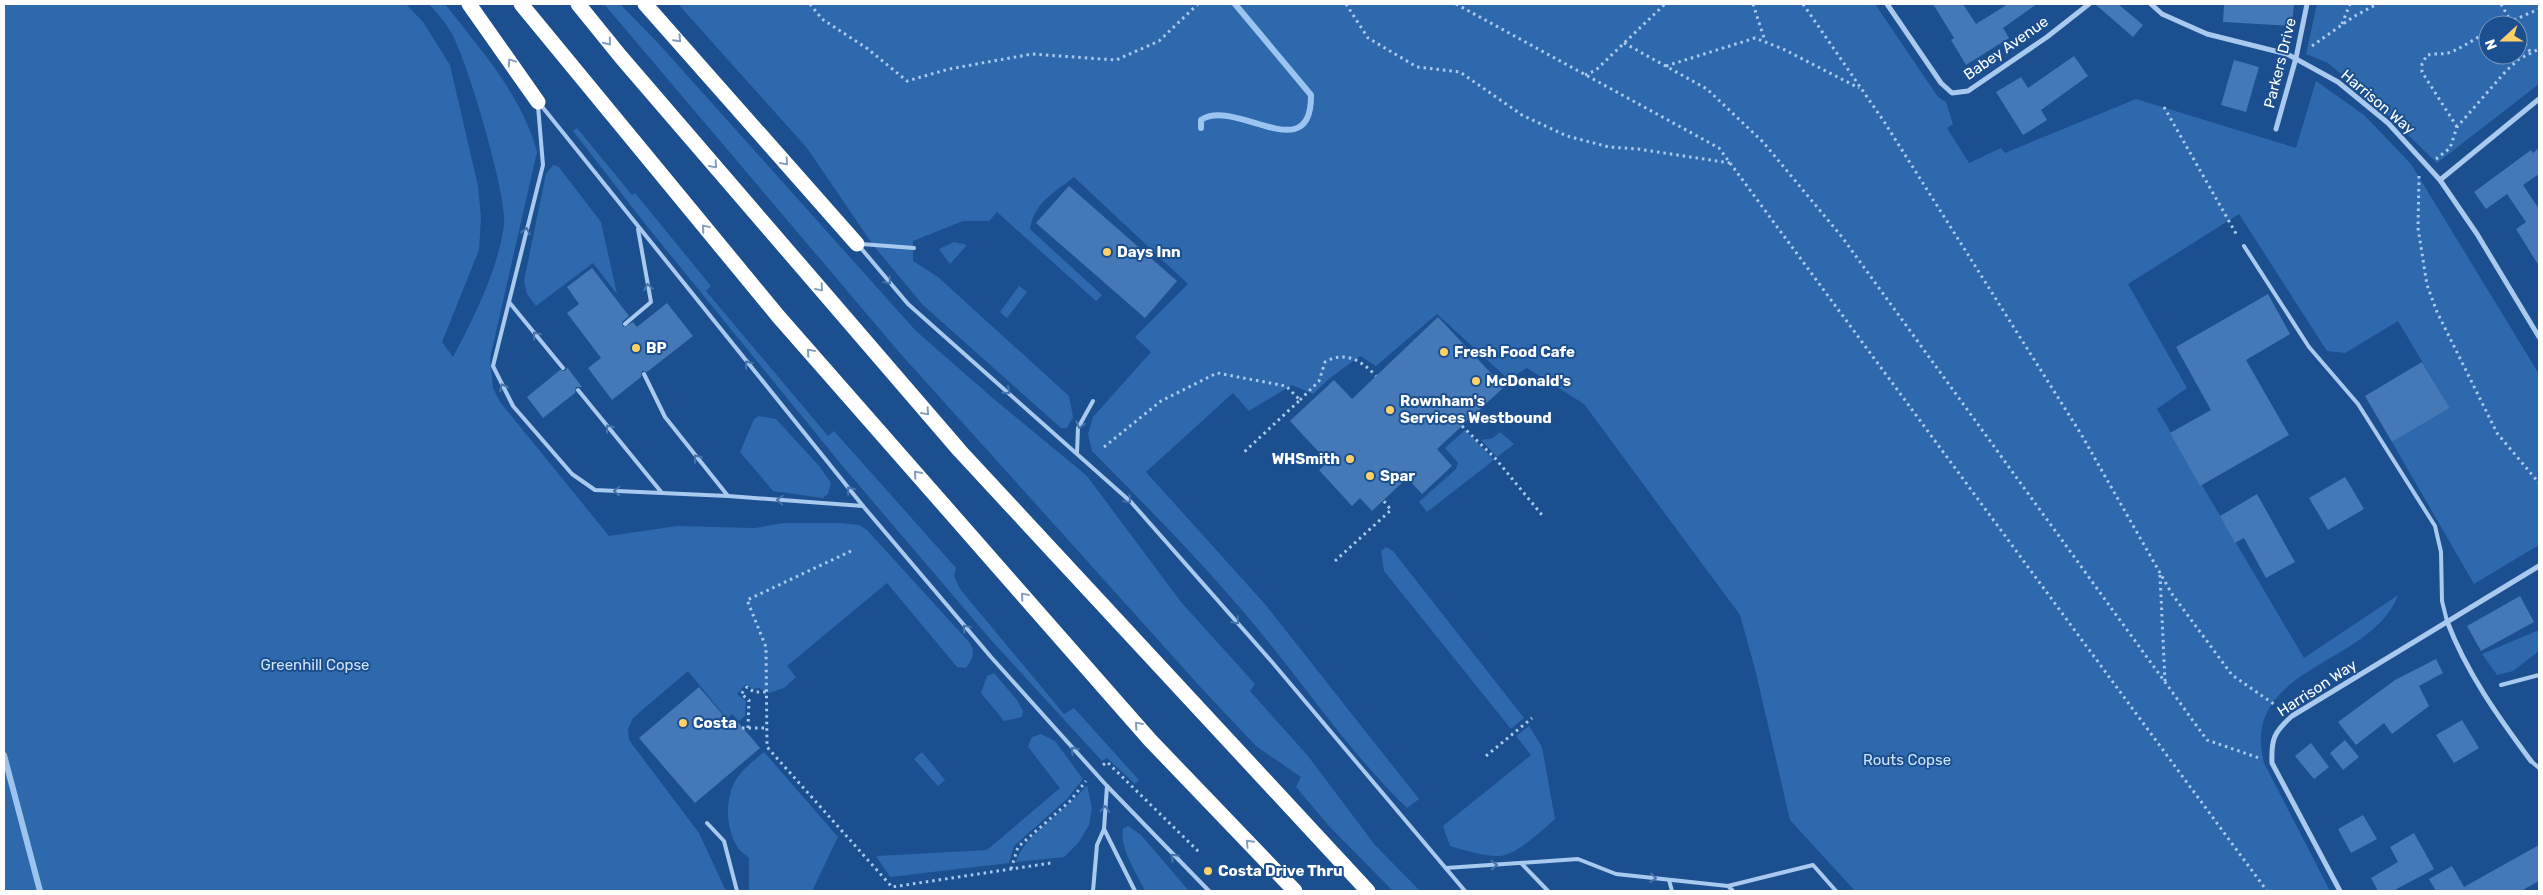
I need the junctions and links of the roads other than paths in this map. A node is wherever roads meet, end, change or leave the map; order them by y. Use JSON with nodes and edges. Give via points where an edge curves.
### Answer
{"nodes":[{"id":1,"x":469,"y":4,"type":"edge"},
{"id":2,"x":521,"y":4,"type":"edge"},
{"id":3,"x":578,"y":4,"type":"edge"},
{"id":4,"x":644,"y":4,"type":"edge"},
{"id":5,"x":1887,"y":4,"type":"edge"},
{"id":6,"x":2089,"y":4,"type":"edge"},
{"id":7,"x":2151,"y":4,"type":"edge"},
{"id":8,"x":2307,"y":4,"type":"edge"},
{"id":9,"x":2296,"y":58,"type":"junction"},
{"id":10,"x":2539,"y":99,"type":"edge"},
{"id":11,"x":538,"y":102,"type":"junction"},
{"id":12,"x":2276,"y":129,"type":"dead end"},
{"id":13,"x":2440,"y":180,"type":"junction"},
{"id":14,"x":638,"y":227,"type":"junction"},
{"id":15,"x":857,"y":244,"type":"junction"},
{"id":16,"x":2244,"y":246,"type":"road end"},
{"id":17,"x":914,"y":248,"type":"dead end"},
{"id":18,"x":509,"y":302,"type":"junction"},
{"id":19,"x":625,"y":324,"type":"dead end"},
{"id":20,"x":2539,"y":337,"type":"edge"},
{"id":21,"x":563,"y":368,"type":"dead end"},
{"id":22,"x":644,"y":374,"type":"dead end"},
{"id":23,"x":578,"y":390,"type":"dead end"},
{"id":24,"x":1093,"y":401,"type":"dead end"},
{"id":25,"x":1077,"y":453,"type":"junction"},
{"id":26,"x":662,"y":493,"type":"junction"},
{"id":27,"x":728,"y":496,"type":"junction"},
{"id":28,"x":863,"y":506,"type":"junction"},
{"id":29,"x":2539,"y":566,"type":"edge"},
{"id":30,"x":2447,"y":621,"type":"junction"},
{"id":31,"x":2539,"y":675,"type":"edge"},
{"id":32,"x":2501,"y":685,"type":"dead end"},
{"id":33,"x":2531,"y":761,"type":"joint"},
{"id":34,"x":2539,"y":768,"type":"edge"},
{"id":35,"x":1107,"y":786,"type":"junction"},
{"id":36,"x":708,"y":823,"type":"dead end"},
{"id":37,"x":1104,"y":829,"type":"junction"},
{"id":38,"x":1522,"y":864,"type":"junction"},
{"id":39,"x":1446,"y":868,"type":"junction"},
{"id":40,"x":1669,"y":880,"type":"junction"},
{"id":41,"x":1728,"y":886,"type":"junction"},
{"id":42,"x":737,"y":891,"type":"edge"},
{"id":43,"x":1093,"y":891,"type":"edge"},
{"id":44,"x":1136,"y":891,"type":"edge"},
{"id":45,"x":1209,"y":891,"type":"edge"},
{"id":46,"x":1295,"y":891,"type":"edge"},
{"id":47,"x":1368,"y":891,"type":"edge"},
{"id":48,"x":1465,"y":891,"type":"edge"},
{"id":49,"x":1548,"y":891,"type":"edge"},
{"id":50,"x":1672,"y":891,"type":"edge"},
{"id":51,"x":1732,"y":891,"type":"edge"},
{"id":52,"x":1836,"y":891,"type":"edge"},
{"id":53,"x":2340,"y":891,"type":"edge"}],
"edges":[{"from":11,"to":1,"type":"highway","one_way":true},
{"from":46,"to":2,"type":"highway","one_way":true,"via":[[1150,740],[778,316]]},
{"from":3,"to":47,"type":"highway","one_way":true,"via":[[960,451]]},
{"from":4,"to":15,"type":"highway","one_way":true},
{"from":5,"to":6,"type":"street","name":"Babey Avenue","via":[[1941,83],[1952,93],[1968,91]]},
{"from":7,"to":9,"type":"street","name":"Harrison Way","via":[[2162,14],[2207,34]]},
{"from":8,"to":9,"type":"street","name":"Parkers Drive"},
{"from":9,"to":12,"type":"street","name":"Parkers Drive"},
{"from":9,"to":13,"type":"street","name":"Harrison Way","via":[[2338,82],[2388,123]]},
{"from":10,"to":13,"type":"street"},
{"from":11,"to":14,"type":"lane"},
{"from":18,"to":11,"type":"lane","one_way":true,"via":[[543,165]]},
{"from":13,"to":20,"type":"street","name":"Harrison Way"},
{"from":19,"to":14,"type":"lane","one_way":true,"via":[[651,302]]},
{"from":28,"to":14,"type":"lane","one_way":true},
{"from":15,"to":17,"type":"lane"},
{"from":15,"to":25,"type":"lane","one_way":true,"via":[[908,304]]},
{"from":16,"to":30,"type":"lane","via":[[2308,347],[2358,404],[2435,526],[2441,552],[2442,601]]},
{"from":21,"to":18,"type":"lane","one_way":true},
{"from":26,"to":18,"type":"lane","one_way":true,"via":[[595,490],[572,474],[513,406],[493,366]]},
{"from":27,"to":22,"type":"lane","one_way":true,"via":[[665,417]]},
{"from":26,"to":23,"type":"lane","one_way":true},
{"from":24,"to":25,"type":"lane","one_way":true,"via":[[1078,428]]},
{"from":25,"to":39,"type":"lane","one_way":true,"via":[[1131,502]]},
{"from":26,"to":27,"type":"lane"},
{"from":28,"to":27,"type":"lane","one_way":true},
{"from":35,"to":28,"type":"lane","one_way":true,"via":[[991,657]]},
{"from":29,"to":30,"type":"street","name":"Harrison Way"},
{"from":30,"to":33,"type":"street","via":[[2456,644],[2500,720]]},
{"from":30,"to":53,"type":"street","name":"Harrison Way","via":[[2292,716],[2278,728],[2271,743],[2272,763]]},
{"from":31,"to":32,"type":"lane"},
{"from":33,"to":34,"type":"lane"},
{"from":37,"to":35,"type":"lane","one_way":true},
{"from":45,"to":35,"type":"lane","one_way":true},
{"from":36,"to":42,"type":"lane","via":[[724,841]]},
{"from":37,"to":43,"type":"lane","via":[[1097,845]]},
{"from":37,"to":44,"type":"lane"},
{"from":39,"to":38,"type":"lane","one_way":true},
{"from":38,"to":40,"type":"lane","one_way":true,"via":[[1578,859],[1616,874]]},
{"from":38,"to":49,"type":"lane"},
{"from":39,"to":48,"type":"lane"},
{"from":40,"to":41,"type":"lane"},
{"from":40,"to":50,"type":"lane"},
{"from":41,"to":51,"type":"lane"},
{"from":41,"to":52,"type":"lane","via":[[1813,865]]}]}
